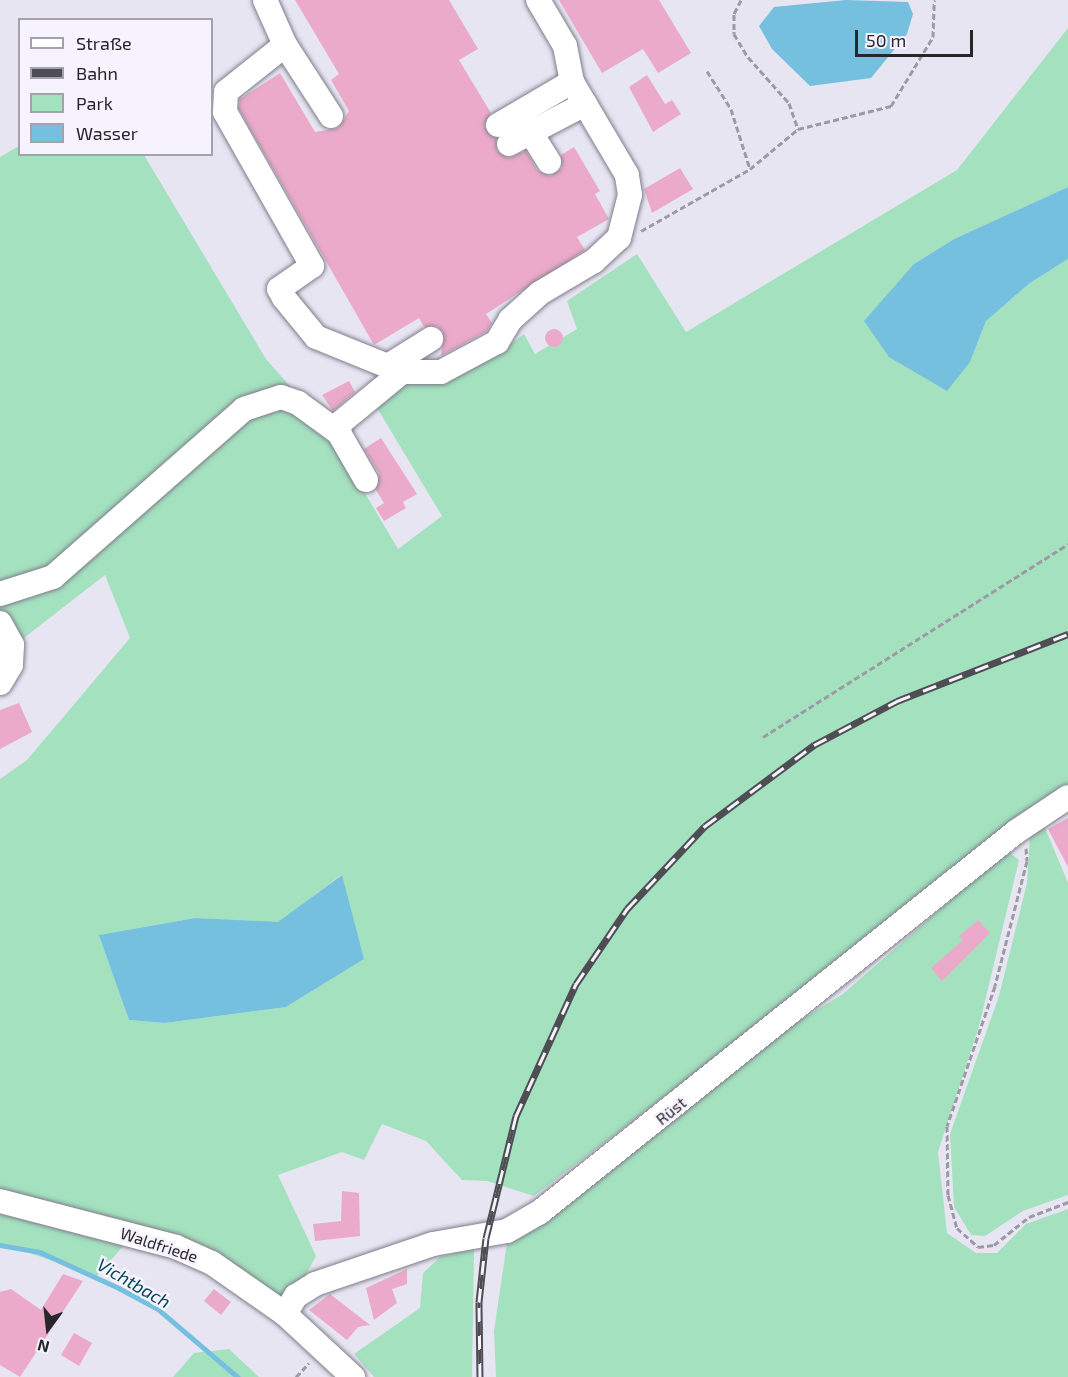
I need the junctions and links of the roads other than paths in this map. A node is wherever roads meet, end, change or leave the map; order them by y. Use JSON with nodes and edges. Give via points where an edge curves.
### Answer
{"nodes":[{"id":1,"x":265,"y":0,"type":"edge"},
{"id":2,"x":538,"y":0,"type":"edge"},
{"id":3,"x":285,"y":45,"type":"junction"},
{"id":4,"x":572,"y":82,"type":"junction"},
{"id":5,"x":585,"y":104,"type":"junction"},
{"id":6,"x":331,"y":116,"type":"dead end"},
{"id":7,"x":538,"y":130,"type":"junction"},
{"id":8,"x":556,"y":158,"type":"dead end"},
{"id":9,"x":432,"y":339,"type":"dead end"},
{"id":10,"x":395,"y":369,"type":"junction"},
{"id":11,"x":339,"y":434,"type":"junction"},
{"id":12,"x":366,"y":480,"type":"dead end"},
{"id":13,"x":0,"y":594,"type":"edge"},
{"id":14,"x":0,"y":624,"type":"edge"},
{"id":15,"x":0,"y":683,"type":"edge"},
{"id":16,"x":1068,"y":798,"type":"edge"},
{"id":17,"x":0,"y":1201,"type":"edge"},
{"id":18,"x":285,"y":1314,"type":"junction"},
{"id":19,"x":353,"y":1377,"type":"edge"}],
"edges":[{"from":1,"to":3,"type":"street"},
{"from":2,"to":4,"type":"street","via":[[565,46]]},
{"from":3,"to":6,"type":"street"},
{"from":3,"to":10,"type":"street","via":[[226,92],[225,112],[312,266],[279,289],[316,337]]},
{"from":4,"to":5,"type":"street"},
{"from":4,"to":7,"type":"street","via":[[503,135]]},
{"from":5,"to":7,"type":"street"},
{"from":5,"to":10,"type":"street","via":[[627,175],[630,195],[619,238],[594,261],[540,293],[510,320],[497,342],[441,372]]},
{"from":7,"to":8,"type":"street"},
{"from":9,"to":10,"type":"street"},
{"from":10,"to":11,"type":"street","via":[[340,423]]},
{"from":11,"to":12,"type":"street"},
{"from":11,"to":13,"type":"street","via":[[298,403],[281,397],[244,409],[52,577]]},
{"from":14,"to":15,"type":"street","via":[[7,629],[12,645],[11,665]]},
{"from":16,"to":18,"type":"street","name":"Rüst","via":[[1017,831],[540,1212],[507,1231],[433,1244],[315,1284],[296,1296]]},
{"from":17,"to":18,"type":"street","name":"Waldfriede","via":[[176,1247],[212,1263]]},
{"from":18,"to":19,"type":"street","name":"Waldfriede"}]}
